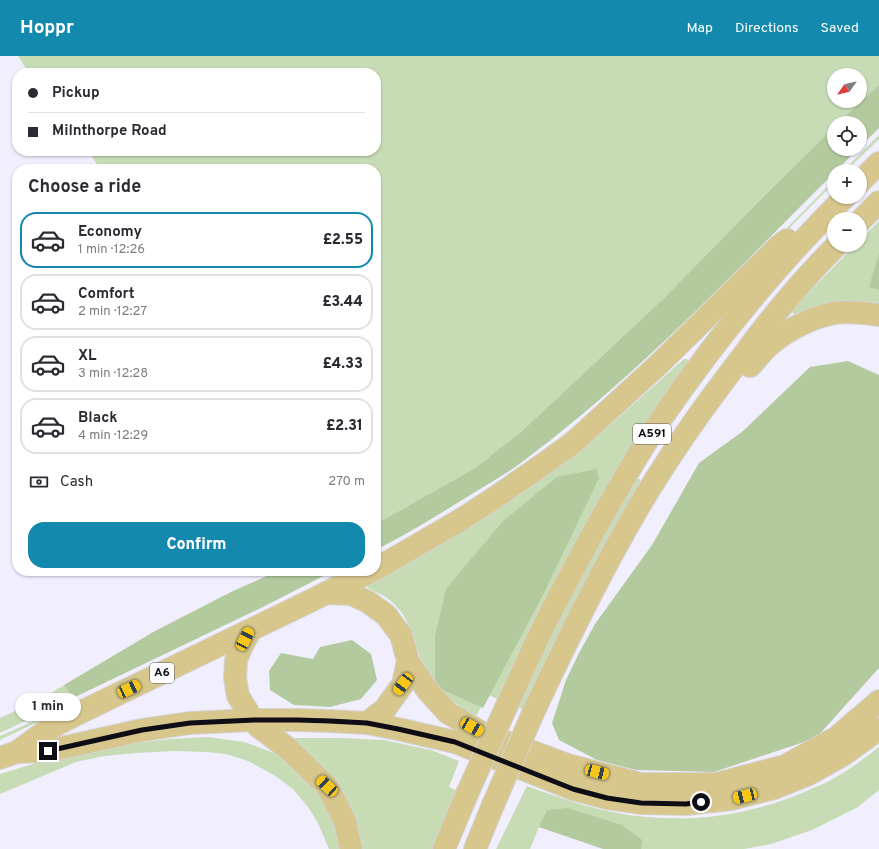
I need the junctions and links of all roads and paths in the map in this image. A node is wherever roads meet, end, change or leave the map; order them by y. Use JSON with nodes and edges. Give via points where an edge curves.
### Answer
{"nodes":[{"id":1,"x":879,"y":163,"type":"edge"},
{"id":2,"x":867,"y":172,"type":"edge"},
{"id":3,"x":867,"y":175,"type":"edge"},
{"id":4,"x":879,"y":202,"type":"edge"},
{"id":5,"x":830,"y":204,"type":"edge"},
{"id":6,"x":838,"y":204,"type":"edge"},
{"id":7,"x":867,"y":214,"type":"edge"},
{"id":8,"x":830,"y":252,"type":"edge"},
{"id":9,"x":879,"y":315,"type":"edge"},
{"id":10,"x":686,"y":433,"type":"junction"},
{"id":11,"x":381,"y":566,"type":"edge"},
{"id":12,"x":362,"y":576,"type":"edge"},
{"id":13,"x":326,"y":593,"type":"junction"},
{"id":14,"x":250,"y":631,"type":"junction"},
{"id":15,"x":408,"y":661,"type":"junction"},
{"id":16,"x":879,"y":701,"type":"edge"},
{"id":17,"x":254,"y":720,"type":"junction"},
{"id":18,"x":367,"y":723,"type":"junction"},
{"id":19,"x":879,"y":729,"type":"edge"},
{"id":20,"x":9,"y":755,"type":"edge"},
{"id":21,"x":350,"y":849,"type":"edge"},
{"id":22,"x":444,"y":849,"type":"edge"},
{"id":23,"x":475,"y":849,"type":"edge"}],
"edges":[{"from":1,"to":2,"type":"highway"},
{"from":1,"to":3,"type":"highway"},
{"from":4,"to":7,"type":"highway"},
{"from":5,"to":11,"type":"highway","via":[[778,247],[658,365],[573,442],[468,516]]},
{"from":6,"to":22,"type":"highway","number":"A591","bridge":true,"via":[[732,323],[661,419],[607,508],[549,615]]},
{"from":8,"to":10,"type":"highway","number":"A591","via":[[757,336]]},
{"from":9,"to":10,"type":"highway","via":[[835,313],[810,320],[790,331],[772,343]]},
{"from":10,"to":23,"type":"highway","number":"A591","bridge":true,"via":[[630,522],[590,594],[533,713]]},
{"from":12,"to":13,"type":"highway"},
{"from":13,"to":14,"type":"highway"},
{"from":13,"to":15,"type":"highway","via":[[351,594],[386,615],[401,635]]},
{"from":14,"to":17,"type":"highway","via":[[236,660],[235,678],[238,696]]},
{"from":14,"to":20,"type":"highway","number":"A6","via":[[50,728]]},
{"from":15,"to":16,"type":"highway","via":[[428,691],[448,713],[484,734],[568,765],[641,784],[716,784],[785,766],[836,738]]},
{"from":15,"to":18,"type":"highway","via":[[403,684],[385,709]]},
{"from":17,"to":18,"type":"highway"},
{"from":17,"to":20,"type":"highway","number":"A6","via":[[190,723],[142,730],[48,751]]},
{"from":17,"to":21,"type":"highway","via":[[327,786],[345,821]]},
{"from":18,"to":19,"type":"highway","via":[[455,742],[573,789],[600,796],[641,803],[686,804],[731,799],[774,788],[809,774],[843,755]]}]}
